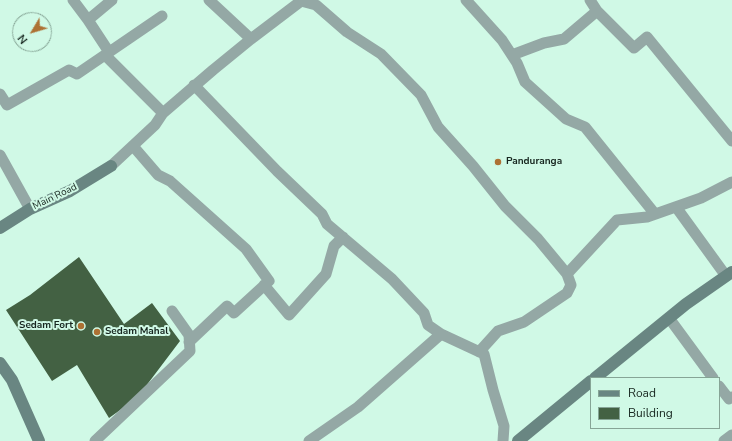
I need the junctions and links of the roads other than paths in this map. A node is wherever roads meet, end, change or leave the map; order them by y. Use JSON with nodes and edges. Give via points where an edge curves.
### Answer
{"nodes":[{"id":1,"x":73,"y":0,"type":"edge"},
{"id":2,"x":112,"y":0,"type":"edge"},
{"id":3,"x":209,"y":0,"type":"edge"},
{"id":4,"x":466,"y":0,"type":"edge"},
{"id":5,"x":590,"y":0,"type":"edge"},
{"id":6,"x":300,"y":1,"type":"edge"},
{"id":7,"x":319,"y":3,"type":"edge"},
{"id":8,"x":597,"y":11,"type":"junction"},
{"id":9,"x":162,"y":16,"type":"dead end"},
{"id":10,"x":88,"y":20,"type":"junction"},
{"id":11,"x":251,"y":40,"type":"junction"},
{"id":12,"x":107,"y":53,"type":"junction"},
{"id":13,"x":512,"y":55,"type":"junction"},
{"id":14,"x":194,"y":85,"type":"junction"},
{"id":15,"x":0,"y":94,"type":"edge"},
{"id":16,"x":163,"y":113,"type":"junction"},
{"id":17,"x":732,"y":141,"type":"edge"},
{"id":18,"x":133,"y":146,"type":"junction"},
{"id":19,"x":0,"y":154,"type":"edge"},
{"id":20,"x":111,"y":166,"type":"joint"},
{"id":21,"x":732,"y":182,"type":"edge"},
{"id":22,"x":676,"y":207,"type":"junction"},
{"id":23,"x":30,"y":209,"type":"junction"},
{"id":24,"x":655,"y":214,"type":"junction"},
{"id":25,"x":0,"y":228,"type":"edge"},
{"id":26,"x":343,"y":237,"type":"junction"},
{"id":27,"x":567,"y":274,"type":"junction"},
{"id":28,"x":729,"y":274,"type":"edge"},
{"id":29,"x":264,"y":285,"type":"junction"},
{"id":30,"x":172,"y":311,"type":"dead end"},
{"id":31,"x":669,"y":318,"type":"junction"},
{"id":32,"x":441,"y":334,"type":"junction"},
{"id":33,"x":189,"y":342,"type":"junction"},
{"id":34,"x":478,"y":352,"type":"junction"},
{"id":35,"x":0,"y":363,"type":"edge"},
{"id":36,"x":596,"y":377,"type":"edge"},
{"id":37,"x":712,"y":377,"type":"edge"},
{"id":38,"x":590,"y":382,"type":"edge"},
{"id":39,"x":720,"y":387,"type":"edge"},
{"id":40,"x":732,"y":397,"type":"edge"},
{"id":41,"x":39,"y":441,"type":"edge"},
{"id":42,"x":95,"y":441,"type":"edge"},
{"id":43,"x":309,"y":441,"type":"edge"},
{"id":44,"x":503,"y":441,"type":"edge"},
{"id":45,"x":518,"y":441,"type":"edge"}],
"edges":[{"from":1,"to":10,"type":"street"},
{"from":2,"to":10,"type":"street"},
{"from":3,"to":11,"type":"street"},
{"from":4,"to":13,"type":"street"},
{"from":5,"to":8,"type":"street"},
{"from":6,"to":7,"type":"street"},
{"from":6,"to":11,"type":"street"},
{"from":7,"to":27,"type":"street","via":[[347,32],[381,54],[421,95],[438,128]]},
{"from":8,"to":13,"type":"street","via":[[564,39],[544,43]]},
{"from":8,"to":17,"type":"street","via":[[634,48],[647,38]]},
{"from":9,"to":12,"type":"street"},
{"from":10,"to":12,"type":"street"},
{"from":11,"to":14,"type":"street"},
{"from":12,"to":15,"type":"street","via":[[78,74],[69,70],[7,105]]},
{"from":12,"to":16,"type":"street"},
{"from":13,"to":24,"type":"street","via":[[526,82],[566,119],[585,127]]},
{"from":14,"to":16,"type":"street"},
{"from":14,"to":26,"type":"street","via":[[322,214],[326,224]]},
{"from":16,"to":18,"type":"street","via":[[155,125]]},
{"from":18,"to":20,"type":"street"},
{"from":18,"to":29,"type":"street","via":[[158,175],[170,181],[246,249],[269,281]]},
{"from":19,"to":23,"type":"street"},
{"from":20,"to":23,"type":"street","name":"Main Road","via":[[70,191]]},
{"from":21,"to":22,"type":"street"},
{"from":22,"to":24,"type":"street"},
{"from":22,"to":28,"type":"street"},
{"from":23,"to":25,"type":"street","name":"Main Road"},
{"from":24,"to":27,"type":"street","via":[[617,220]]},
{"from":26,"to":29,"type":"street","via":[[334,246],[326,274],[289,314]]},
{"from":26,"to":32,"type":"street","via":[[392,279],[424,312],[428,325]]},
{"from":27,"to":34,"type":"street","via":[[571,285],[567,293],[524,322],[498,331]]},
{"from":28,"to":31,"type":"street"},
{"from":29,"to":33,"type":"street","via":[[234,313],[227,306]]},
{"from":30,"to":33,"type":"street","via":[[189,335]]},
{"from":31,"to":36,"type":"street"},
{"from":31,"to":37,"type":"street"},
{"from":32,"to":34,"type":"street"},
{"from":32,"to":43,"type":"street","via":[[358,408]]},
{"from":33,"to":42,"type":"street","via":[[190,351]]},
{"from":34,"to":44,"type":"street","via":[[484,354],[504,426]]},
{"from":35,"to":41,"type":"street","via":[[12,380]]},
{"from":38,"to":45,"type":"street"},
{"from":39,"to":40,"type":"street","via":[[729,399]]}]}
